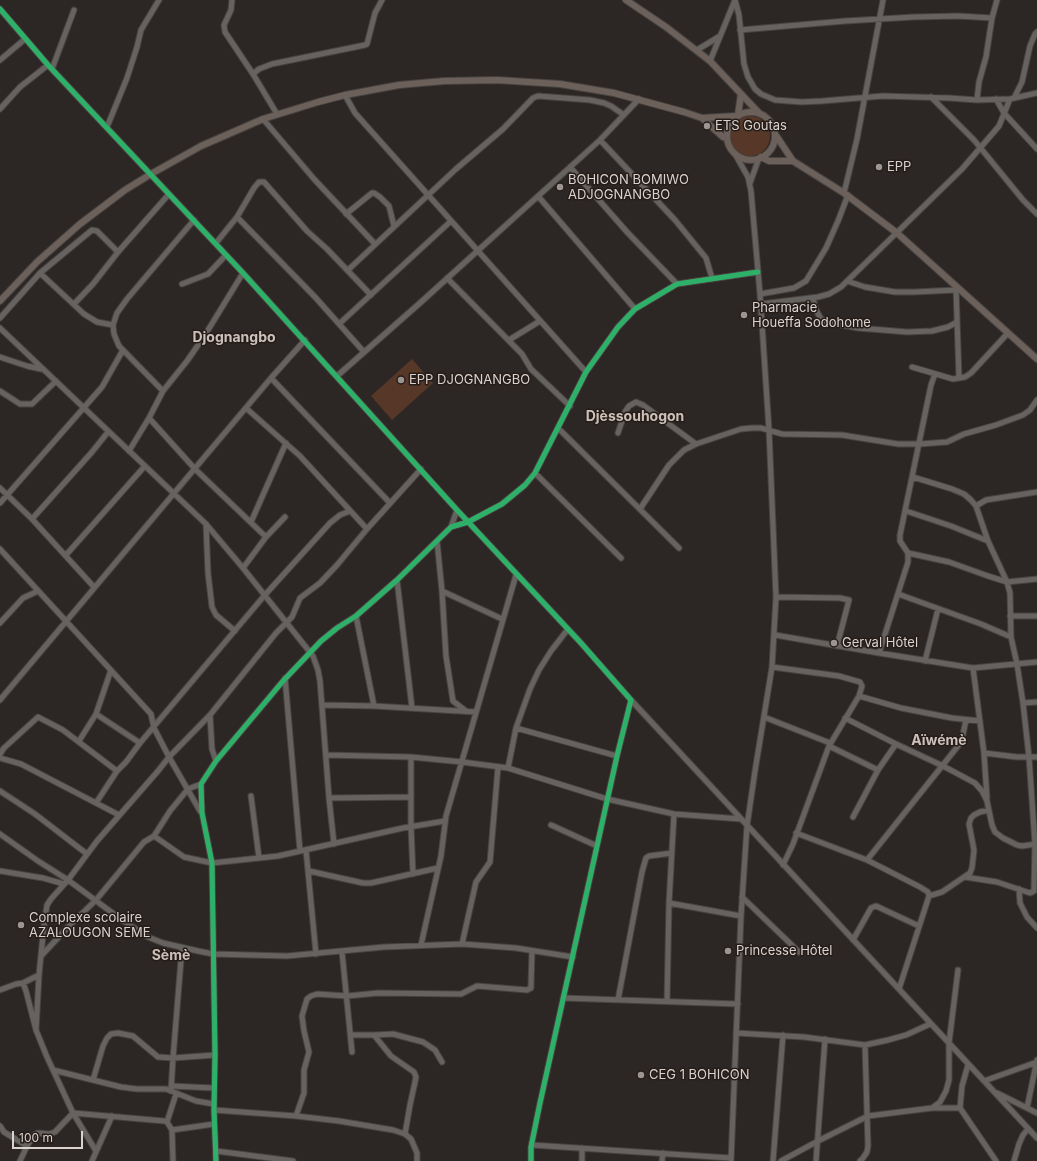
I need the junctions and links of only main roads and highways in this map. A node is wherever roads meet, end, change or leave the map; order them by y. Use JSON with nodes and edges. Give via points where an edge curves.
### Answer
{"nodes":[{"id":1,"x":626,"y":0,"type":"edge"},
{"id":2,"x":741,"y":94,"type":"junction"},
{"id":3,"x":760,"y":114,"type":"junction"},
{"id":4,"x":737,"y":116,"type":"junction"},
{"id":5,"x":702,"y":118,"type":"junction"},
{"id":6,"x":774,"y":134,"type":"junction"},
{"id":7,"x":727,"y":138,"type":"junction"},
{"id":8,"x":760,"y":158,"type":"junction"},
{"id":9,"x":793,"y":161,"type":"junction"},
{"id":10,"x":0,"y":301,"type":"edge"},
{"id":11,"x":1036,"y":356,"type":"edge"}],
"edges":[{"from":1,"to":2,"type":"main road","via":[[697,50]]},
{"from":2,"to":3,"type":"main road"},
{"from":2,"to":4,"type":"main road"},
{"from":3,"to":4,"type":"main road","via":[[749,112]]},
{"from":3,"to":6,"type":"main road","via":[[768,119]]},
{"from":4,"to":5,"type":"main road"},
{"from":4,"to":7,"type":"main road","via":[[727,130]]},
{"from":5,"to":7,"type":"main road"},
{"from":5,"to":10,"type":"main road","via":[[639,99],[587,88],[529,81],[419,83],[345,96],[263,119],[201,146],[151,174],[80,224],[37,262]]},
{"from":6,"to":8,"type":"main road","via":[[773,144]]},
{"from":6,"to":9,"type":"main road"},
{"from":7,"to":8,"type":"main road","via":[[735,154],[749,160]]},
{"from":8,"to":9,"type":"main road","via":[[769,161]]},
{"from":9,"to":11,"type":"main road","via":[[846,194],[897,233]]}]}
